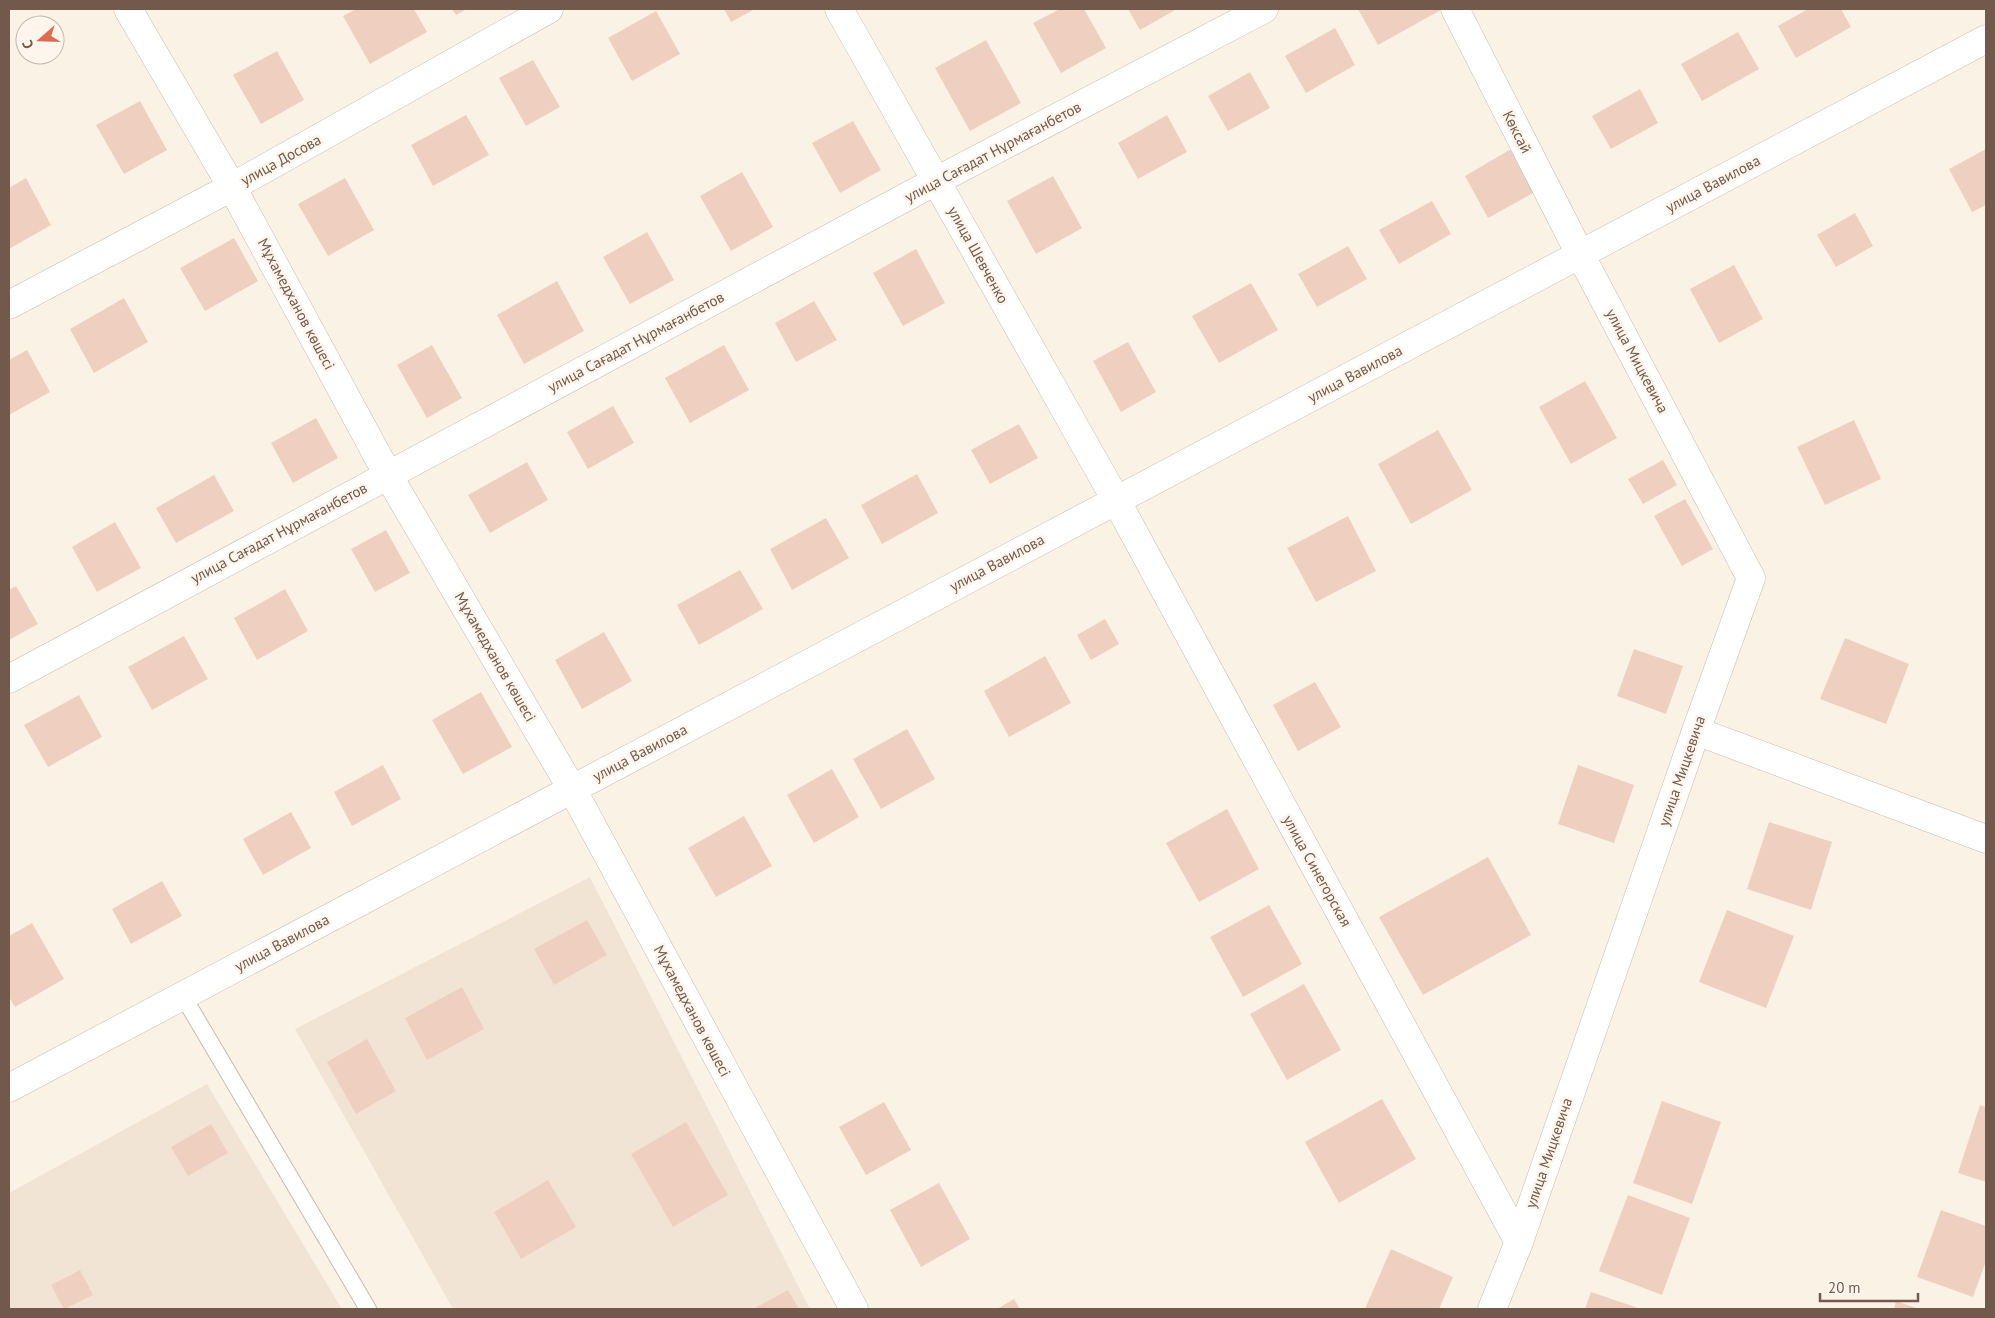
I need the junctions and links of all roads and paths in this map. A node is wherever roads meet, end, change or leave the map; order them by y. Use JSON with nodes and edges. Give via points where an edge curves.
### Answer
{"nodes":[{"id":1,"x":128,"y":9,"type":"edge"},
{"id":2,"x":549,"y":9,"type":"edge"},
{"id":3,"x":840,"y":9,"type":"edge"},
{"id":4,"x":1264,"y":9,"type":"edge"},
{"id":5,"x":1455,"y":9,"type":"edge"},
{"id":6,"x":1986,"y":39,"type":"edge"},
{"id":7,"x":936,"y":181,"type":"junction"},
{"id":8,"x":232,"y":187,"type":"junction"},
{"id":9,"x":1580,"y":254,"type":"junction"},
{"id":10,"x":9,"y":305,"type":"edge"},
{"id":11,"x":388,"y":475,"type":"junction"},
{"id":12,"x":1116,"y":500,"type":"junction"},
{"id":13,"x":9,"y":679,"type":"edge"},
{"id":14,"x":1696,"y":731,"type":"junction"},
{"id":15,"x":572,"y":789,"type":"junction"},
{"id":16,"x":1986,"y":839,"type":"edge"},
{"id":17,"x":183,"y":996,"type":"junction"},
{"id":18,"x":9,"y":1088,"type":"edge"},
{"id":19,"x":1519,"y":1242,"type":"junction"},
{"id":20,"x":368,"y":1309,"type":"edge"},
{"id":21,"x":854,"y":1309,"type":"edge"},
{"id":22,"x":1492,"y":1309,"type":"edge"}],
"edges":[{"from":1,"to":8,"type":"street","name":"Мұхамедханов көшесі"},
{"from":2,"to":8,"type":"street","name":"улица Досова"},
{"from":3,"to":7,"type":"street","name":"улица Шевченко"},
{"from":4,"to":7,"type":"street","name":"улица Сағадат Нұрмағанбетов"},
{"from":5,"to":9,"type":"street","name":"Көксай"},
{"from":6,"to":9,"type":"street","name":"улица Вавилова"},
{"from":7,"to":11,"type":"street","name":"улица Сағадат Нұрмағанбетов"},
{"from":7,"to":12,"type":"street","name":"улица Шевченко"},
{"from":8,"to":10,"type":"street","name":"улица Досова"},
{"from":8,"to":11,"type":"street","name":"Мұхамедханов көшесі"},
{"from":9,"to":12,"type":"street","name":"улица Вавилова"},
{"from":9,"to":14,"type":"street","name":"улица Мицкевича","via":[[1752,578]]},
{"from":11,"to":13,"type":"street","name":"улица Сағадат Нұрмағанбетов"},
{"from":11,"to":15,"type":"street","name":"Мұхамедханов көшесі"},
{"from":12,"to":15,"type":"street","name":"улица Вавилова"},
{"from":12,"to":19,"type":"street","name":"улица Синегорская"},
{"from":14,"to":16,"type":"street"},
{"from":14,"to":19,"type":"street","name":"улица Мицкевича"},
{"from":15,"to":17,"type":"street","name":"улица Вавилова"},
{"from":15,"to":21,"type":"street","name":"Мұхамедханов көшесі"},
{"from":17,"to":18,"type":"street","name":"улица Вавилова"},
{"from":17,"to":20,"type":"lane"},
{"from":19,"to":22,"type":"street","name":"улица Мицкевича"}]}
